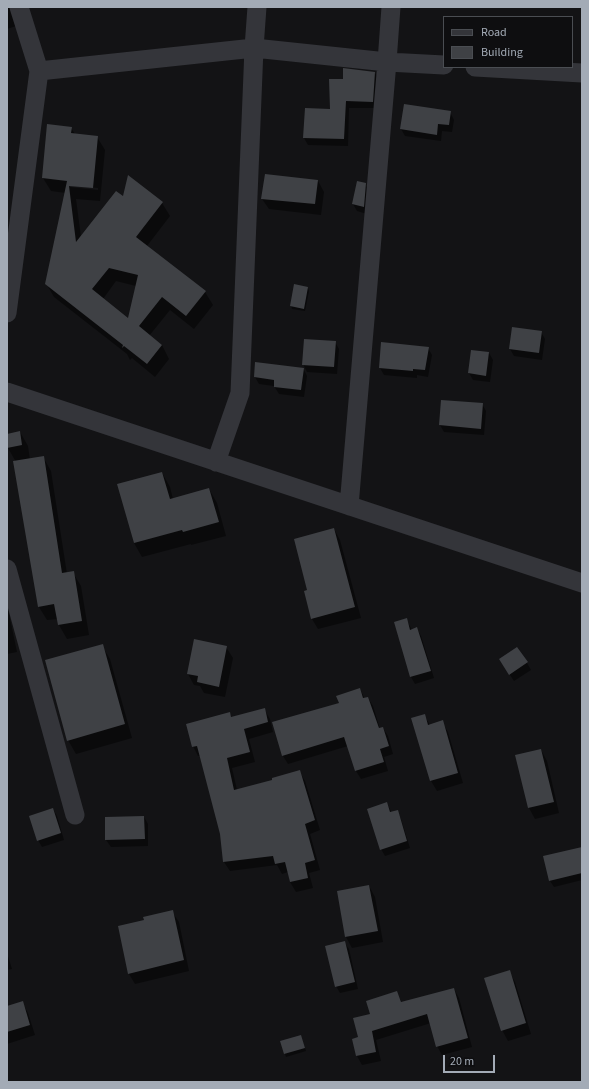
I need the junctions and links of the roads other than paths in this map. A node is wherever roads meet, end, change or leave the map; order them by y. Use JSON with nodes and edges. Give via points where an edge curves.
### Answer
{"nodes":[{"id":1,"x":19,"y":7,"type":"edge"},
{"id":2,"x":257,"y":7,"type":"edge"},
{"id":3,"x":390,"y":7,"type":"edge"},
{"id":4,"x":254,"y":48,"type":"junction"},
{"id":5,"x":387,"y":62,"type":"junction"},
{"id":6,"x":443,"y":65,"type":"edge"},
{"id":7,"x":493,"y":68,"type":"edge"},
{"id":8,"x":39,"y":71,"type":"junction"},
{"id":9,"x":582,"y":73,"type":"edge"},
{"id":10,"x":7,"y":313,"type":"edge"},
{"id":11,"x":7,"y":392,"type":"edge"},
{"id":12,"x":216,"y":462,"type":"junction"},
{"id":13,"x":349,"y":506,"type":"junction"},
{"id":14,"x":7,"y":569,"type":"edge"},
{"id":15,"x":582,"y":583,"type":"edge"},
{"id":16,"x":75,"y":815,"type":"dead end"}],
"edges":[{"from":1,"to":8,"type":"street"},
{"from":2,"to":4,"type":"street"},
{"from":3,"to":5,"type":"street"},
{"from":4,"to":5,"type":"street"},
{"from":4,"to":8,"type":"street"},
{"from":4,"to":12,"type":"street","via":[[240,393]]},
{"from":5,"to":6,"type":"street"},
{"from":5,"to":13,"type":"street"},
{"from":7,"to":9,"type":"street"},
{"from":8,"to":10,"type":"street"},
{"from":11,"to":12,"type":"street"},
{"from":12,"to":13,"type":"street"},
{"from":13,"to":15,"type":"street"},
{"from":14,"to":16,"type":"street"}]}
